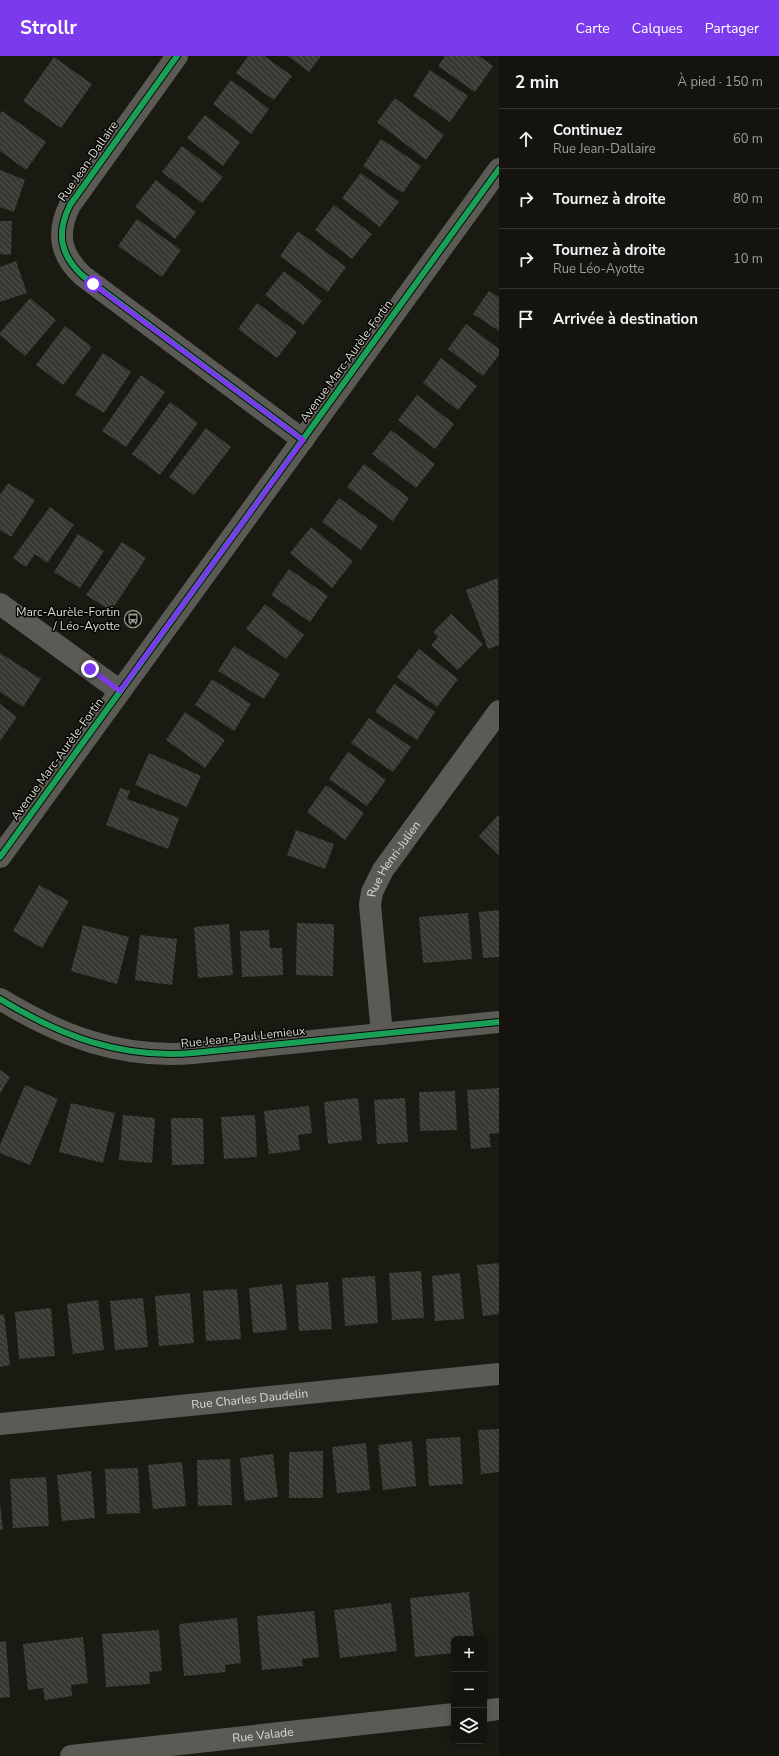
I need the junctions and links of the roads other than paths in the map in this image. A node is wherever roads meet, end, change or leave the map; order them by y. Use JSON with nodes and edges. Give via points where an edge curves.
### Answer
{"nodes":[{"id":1,"x":177,"y":56,"type":"edge"},
{"id":2,"x":495,"y":182,"type":"edge"},
{"id":3,"x":303,"y":440,"type":"junction"},
{"id":4,"x":0,"y":604,"type":"edge"},
{"id":5,"x":120,"y":691,"type":"junction"},
{"id":6,"x":499,"y":711,"type":"edge"},
{"id":7,"x":0,"y":857,"type":"edge"},
{"id":8,"x":0,"y":1000,"type":"edge"},
{"id":9,"x":499,"y":1022,"type":"edge"},
{"id":10,"x":382,"y":1034,"type":"junction"},
{"id":11,"x":499,"y":1374,"type":"edge"},
{"id":12,"x":0,"y":1424,"type":"edge"},
{"id":13,"x":499,"y":1709,"type":"edge"},
{"id":14,"x":487,"y":1711,"type":"edge"},
{"id":15,"x":451,"y":1714,"type":"edge"},
{"id":16,"x":72,"y":1756,"type":"edge"}],
"edges":[{"from":1,"to":3,"type":"street","name":"Rue Jean-Dallaire","via":[[70,205],[62,227],[63,245],[70,262],[83,276]]},
{"from":2,"to":3,"type":"street","name":"Avenue Marc-Aurèle-Fortin"},
{"from":3,"to":5,"type":"street","name":"Avenue Marc-Aurèle-Fortin"},
{"from":4,"to":5,"type":"street"},
{"from":5,"to":7,"type":"street","name":"Avenue Marc-Aurèle-Fortin"},
{"from":6,"to":10,"type":"street","name":"Rue Henri-Julien","via":[[383,870],[372,892],[370,914]]},
{"from":8,"to":10,"type":"street","name":"Rue Jean-Paul Lemieux","via":[[38,1022],[64,1033],[112,1048],[144,1053],[178,1055]]},
{"from":9,"to":10,"type":"street","name":"Rue Jean-Paul Lemieux"},
{"from":11,"to":12,"type":"street","name":"Rue Charles Daudelin"},
{"from":13,"to":14,"type":"street"},
{"from":15,"to":16,"type":"street","name":"Rue Valade"}]}
